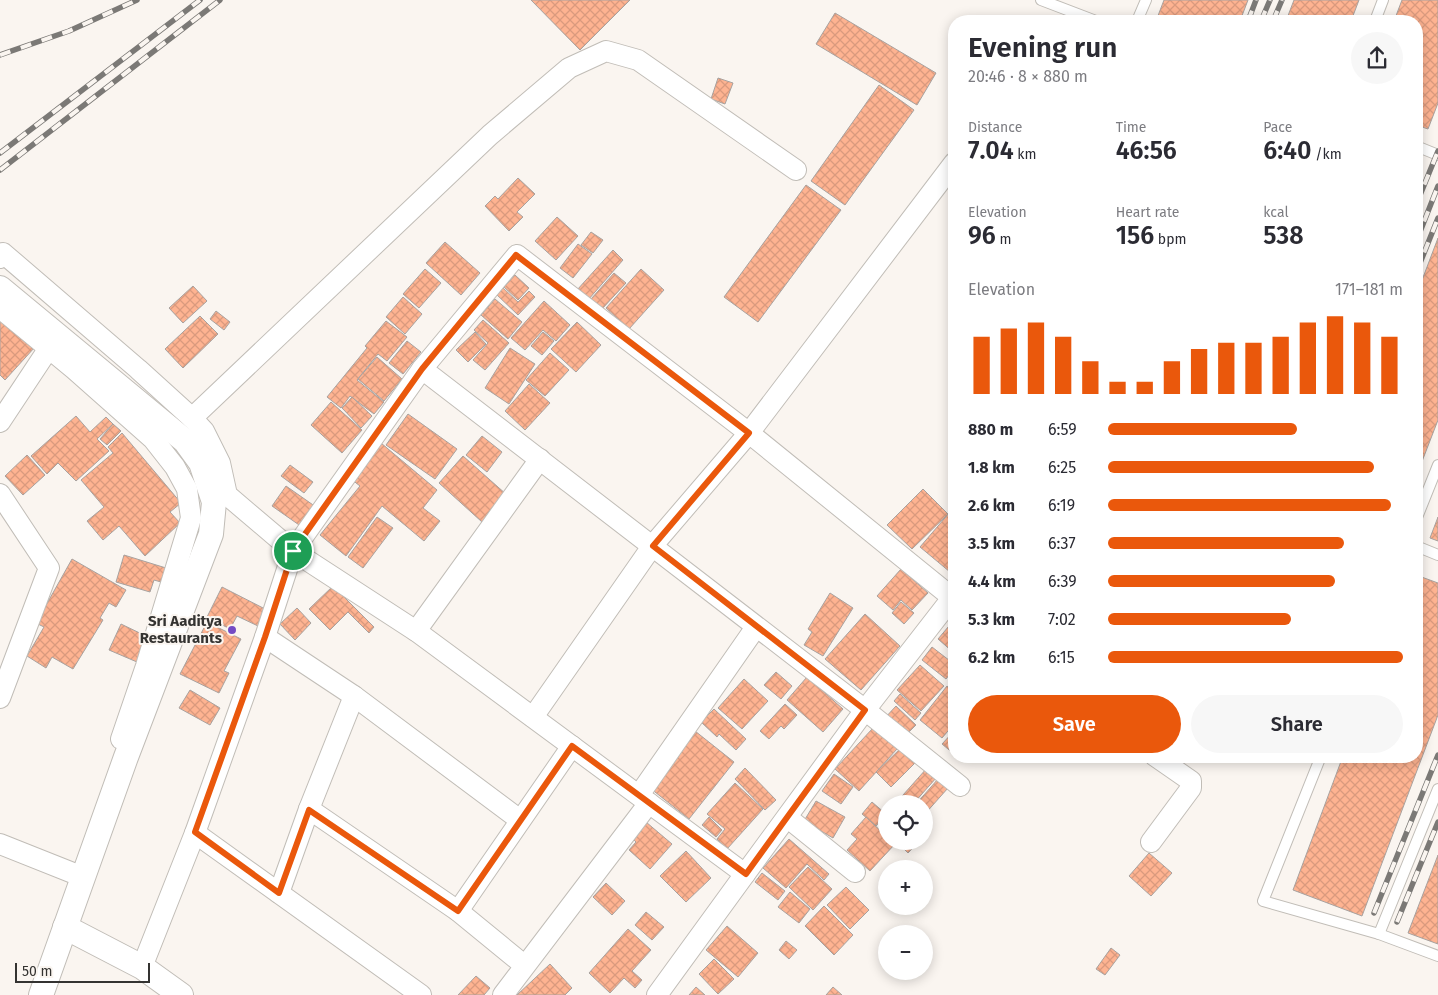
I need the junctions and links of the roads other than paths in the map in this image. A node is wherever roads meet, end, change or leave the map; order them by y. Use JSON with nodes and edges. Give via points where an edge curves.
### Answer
{"nodes":[{"id":1,"x":1041,"y":0,"type":"edge"},
{"id":2,"x":1146,"y":0,"type":"edge"},
{"id":3,"x":1383,"y":0,"type":"edge"},
{"id":4,"x":1080,"y":15,"type":"edge"},
{"id":5,"x":1140,"y":15,"type":"edge"},
{"id":6,"x":1377,"y":15,"type":"edge"},
{"id":7,"x":1423,"y":149,"type":"edge"},
{"id":8,"x":1438,"y":155,"type":"edge"},
{"id":9,"x":796,"y":170,"type":"dead end"},
{"id":10,"x":948,"y":171,"type":"edge"},
{"id":11,"x":0,"y":258,"type":"edge"},
{"id":12,"x":0,"y":288,"type":"edge"},
{"id":13,"x":0,"y":308,"type":"edge"},
{"id":14,"x":50,"y":348,"type":"junction"},
{"id":15,"x":422,"y":369,"type":"junction"},
{"id":16,"x":192,"y":418,"type":"junction"},
{"id":17,"x":0,"y":422,"type":"edge"},
{"id":18,"x":749,"y":433,"type":"junction"},
{"id":19,"x":540,"y":458,"type":"junction"},
{"id":20,"x":1438,"y":465,"type":"edge"},
{"id":21,"x":0,"y":494,"type":"edge"},
{"id":22,"x":1423,"y":502,"type":"edge"},
{"id":23,"x":653,"y":546,"type":"junction"},
{"id":24,"x":1423,"y":549,"type":"edge"},
{"id":25,"x":293,"y":551,"type":"junction"},
{"id":26,"x":1438,"y":555,"type":"edge"},
{"id":27,"x":948,"y":595,"type":"edge"},
{"id":28,"x":948,"y":605,"type":"edge"},
{"id":29,"x":756,"y":627,"type":"junction"},
{"id":30,"x":416,"y":631,"type":"junction"},
{"id":31,"x":265,"y":637,"type":"junction"},
{"id":32,"x":354,"y":696,"type":"junction"},
{"id":33,"x":0,"y":698,"type":"edge"},
{"id":34,"x":865,"y":710,"type":"junction"},
{"id":35,"x":533,"y":717,"type":"junction"},
{"id":36,"x":572,"y":746,"type":"junction"},
{"id":37,"x":1165,"y":763,"type":"edge"},
{"id":38,"x":1318,"y":763,"type":"edge"},
{"id":39,"x":960,"y":786,"type":"dead end"},
{"id":40,"x":1438,"y":789,"type":"edge"},
{"id":41,"x":644,"y":799,"type":"junction"},
{"id":42,"x":309,"y":810,"type":"junction"},
{"id":43,"x":788,"y":818,"type":"junction"},
{"id":44,"x":520,"y":820,"type":"junction"},
{"id":45,"x":195,"y":832,"type":"junction"},
{"id":46,"x":1151,"y":842,"type":"dead end"},
{"id":47,"x":0,"y":844,"type":"edge"},
{"id":48,"x":92,"y":851,"type":"junction"},
{"id":49,"x":855,"y":872,"type":"dead end"},
{"id":50,"x":746,"y":874,"type":"junction"},
{"id":51,"x":83,"y":877,"type":"junction"},
{"id":52,"x":279,"y":893,"type":"junction"},
{"id":53,"x":458,"y":911,"type":"junction"},
{"id":54,"x":65,"y":927,"type":"junction"},
{"id":55,"x":1379,"y":934,"type":"junction"},
{"id":56,"x":1438,"y":956,"type":"edge"},
{"id":57,"x":524,"y":966,"type":"junction"},
{"id":58,"x":142,"y":967,"type":"junction"},
{"id":59,"x":41,"y":995,"type":"edge"},
{"id":60,"x":181,"y":995,"type":"edge"},
{"id":61,"x":421,"y":995,"type":"edge"},
{"id":62,"x":503,"y":995,"type":"edge"},
{"id":63,"x":657,"y":995,"type":"edge"}],
"edges":[{"from":1,"to":4,"type":"lane"},
{"from":2,"to":5,"type":"lane"},
{"from":3,"to":6,"type":"lane"},
{"from":7,"to":8,"type":"lane"},
{"from":9,"to":16,"type":"street","via":[[638,60],[606,51],[569,68],[490,135]]},
{"from":10,"to":18,"type":"street"},
{"from":11,"to":16,"type":"street","via":[[3,254]]},
{"from":12,"to":48,"type":"street","via":[[186,441],[202,463],[214,502],[211,534]]},
{"from":13,"to":14,"type":"street"},
{"from":14,"to":17,"type":"street"},
{"from":14,"to":48,"type":"street","via":[[153,439],[176,467],[187,489],[192,518],[146,666],[93,818]]},
{"from":15,"to":18,"type":"street","via":[[516,255]]},
{"from":15,"to":19,"type":"street"},
{"from":15,"to":25,"type":"street"},
{"from":16,"to":25,"type":"street","via":[[204,430],[220,463],[227,495]]},
{"from":18,"to":23,"type":"street"},
{"from":18,"to":27,"type":"street"},
{"from":19,"to":23,"type":"street"},
{"from":19,"to":30,"type":"street"},
{"from":20,"to":22,"type":"lane"},
{"from":21,"to":33,"type":"street","via":[[49,568]]},
{"from":23,"to":29,"type":"street"},
{"from":23,"to":35,"type":"street"},
{"from":24,"to":26,"type":"lane"},
{"from":25,"to":30,"type":"street"},
{"from":25,"to":31,"type":"street"},
{"from":28,"to":34,"type":"street"},
{"from":29,"to":34,"type":"street"},
{"from":29,"to":41,"type":"street"},
{"from":30,"to":35,"type":"street"},
{"from":31,"to":32,"type":"street"},
{"from":31,"to":45,"type":"street"},
{"from":32,"to":42,"type":"street"},
{"from":32,"to":44,"type":"street"},
{"from":34,"to":39,"type":"street"},
{"from":34,"to":43,"type":"street"},
{"from":35,"to":36,"type":"street"},
{"from":36,"to":41,"type":"street"},
{"from":36,"to":44,"type":"street"},
{"from":37,"to":46,"type":"street","via":[[1191,782],[1190,788]]},
{"from":38,"to":55,"type":"lane","via":[[1263,902]]},
{"from":40,"to":55,"type":"lane"},
{"from":41,"to":50,"type":"street"},
{"from":41,"to":57,"type":"street"},
{"from":42,"to":52,"type":"street"},
{"from":42,"to":53,"type":"street"},
{"from":43,"to":49,"type":"street"},
{"from":43,"to":50,"type":"street"},
{"from":44,"to":53,"type":"street"},
{"from":45,"to":52,"type":"street"},
{"from":45,"to":58,"type":"street"},
{"from":47,"to":51,"type":"street"},
{"from":48,"to":51,"type":"street"},
{"from":50,"to":63,"type":"street"},
{"from":51,"to":54,"type":"street"},
{"from":52,"to":61,"type":"street"},
{"from":53,"to":57,"type":"street"},
{"from":54,"to":58,"type":"street"},
{"from":54,"to":59,"type":"street"},
{"from":55,"to":56,"type":"lane"},
{"from":57,"to":62,"type":"street"},
{"from":58,"to":60,"type":"street"}]}
